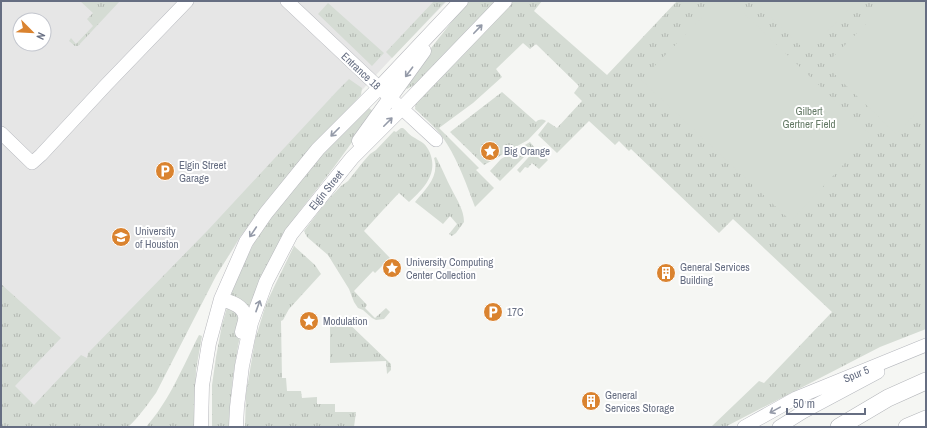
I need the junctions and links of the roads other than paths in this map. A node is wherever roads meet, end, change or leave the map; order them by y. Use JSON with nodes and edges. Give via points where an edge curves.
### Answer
{"nodes":[{"id":1,"x":187,"y":1,"type":"edge"},
{"id":2,"x":287,"y":1,"type":"edge"},
{"id":3,"x":461,"y":1,"type":"edge"},
{"id":4,"x":505,"y":1,"type":"edge"},
{"id":5,"x":437,"y":27,"type":"junction"},
{"id":6,"x":379,"y":88,"type":"junction"},
{"id":7,"x":390,"y":98,"type":"junction"},
{"id":8,"x":402,"y":108,"type":"junction"},
{"id":9,"x":1,"y":133,"type":"edge"},
{"id":10,"x":436,"y":140,"type":"dead end"},
{"id":11,"x":352,"y":158,"type":"junction"},
{"id":12,"x":221,"y":299,"type":"junction"},
{"id":13,"x":211,"y":336,"type":"junction"},
{"id":14,"x":926,"y":346,"type":"edge"},
{"id":15,"x":926,"y":381,"type":"edge"},
{"id":16,"x":237,"y":407,"type":"junction"},
{"id":17,"x":926,"y":419,"type":"edge"},
{"id":18,"x":191,"y":427,"type":"edge"},
{"id":19,"x":201,"y":427,"type":"edge"},
{"id":20,"x":236,"y":427,"type":"edge"},
{"id":21,"x":744,"y":427,"type":"edge"},
{"id":22,"x":779,"y":427,"type":"edge"},
{"id":23,"x":840,"y":427,"type":"edge"},
{"id":24,"x":907,"y":427,"type":"edge"}],
"edges":[{"from":1,"to":9,"type":"street","via":[[32,163]]},
{"from":2,"to":6,"type":"street","name":"Entrance 18"},
{"from":3,"to":5,"type":"main road"},
{"from":8,"to":4,"type":"main road","name":"Elgin Street","one_way":true},
{"from":5,"to":6,"type":"main road"},
{"from":5,"to":7,"type":"main road","one_way":true,"via":[[423,52]]},
{"from":6,"to":7,"type":"street","name":"Entrance 18"},
{"from":6,"to":12,"type":"main road","one_way":true,"via":[[318,149],[266,213],[246,242]]},
{"from":7,"to":8,"type":"street","name":"Entrance 18"},
{"from":7,"to":11,"type":"main road","via":[[355,146]]},
{"from":8,"to":10,"type":"street","name":"Entrance 18"},
{"from":11,"to":8,"type":"main road","name":"Elgin Street","one_way":true},
{"from":16,"to":11,"type":"main road","name":"Elgin Street","one_way":true,"via":[[251,323],[266,282],[291,234]]},
{"from":12,"to":13,"type":"main road"},
{"from":12,"to":16,"type":"main road","via":[[237,305],[245,316],[233,373]]},
{"from":13,"to":18,"type":"main road","via":[[197,359]]},
{"from":13,"to":19,"type":"main road","via":[[202,386]]},
{"from":14,"to":21,"type":"street","name":"Spur 5","one_way":true,"via":[[796,398]]},
{"from":14,"to":22,"type":"street"},
{"from":15,"to":23,"type":"highway","via":[[888,398]]},
{"from":16,"to":20,"type":"main road","name":"Elgin Street"},
{"from":17,"to":24,"type":"highway"}]}
